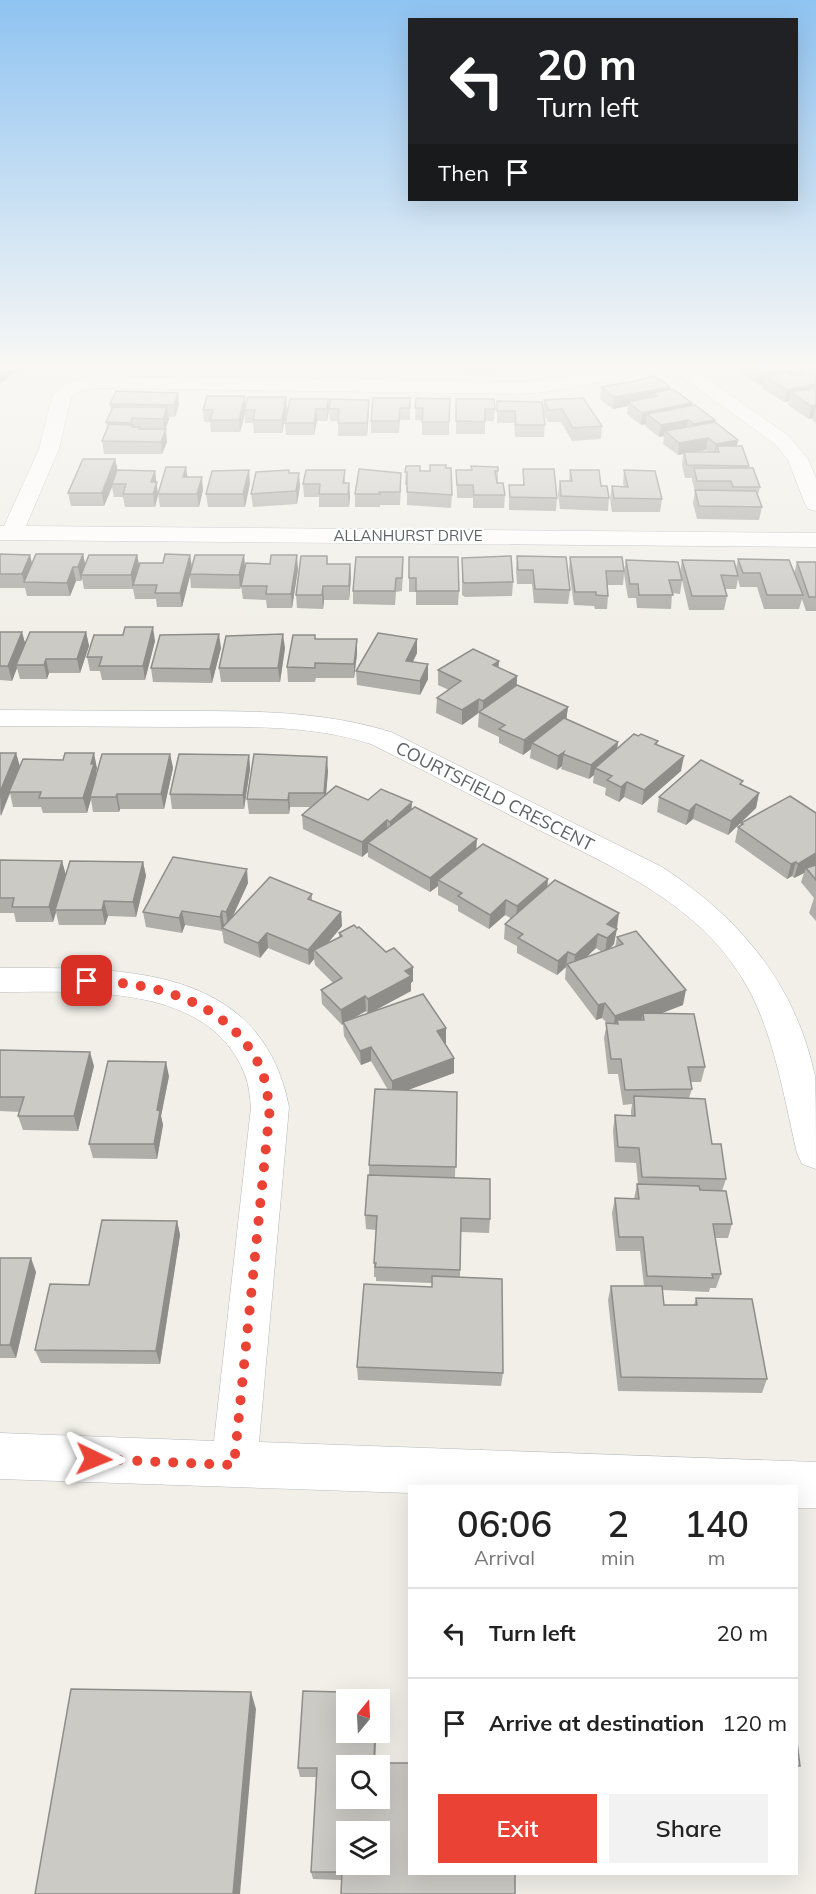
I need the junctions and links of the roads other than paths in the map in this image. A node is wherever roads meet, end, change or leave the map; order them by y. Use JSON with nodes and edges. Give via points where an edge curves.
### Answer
{"nodes":[{"id":1,"x":47,"y":455,"type":"edge"},
{"id":2,"x":795,"y":455,"type":"edge"},
{"id":3,"x":816,"y":504,"type":"edge"},
{"id":4,"x":6,"y":533,"type":"edge"},
{"id":5,"x":816,"y":540,"type":"edge"},
{"id":6,"x":0,"y":718,"type":"edge"},
{"id":7,"x":0,"y":980,"type":"edge"},
{"id":8,"x":816,"y":1153,"type":"edge"},
{"id":9,"x":0,"y":1456,"type":"edge"},
{"id":10,"x":234,"y":1465,"type":"junction"},
{"id":11,"x":816,"y":1485,"type":"edge"}],
"edges":[{"from":1,"to":4,"type":"street"},
{"from":2,"to":3,"type":"street"},
{"from":4,"to":5,"type":"street","name":"ALLANHURST DRIVE"},
{"from":6,"to":8,"type":"street","name":"COURTSFIELD CRESCENT","via":[[266,719],[328,723],[381,738],[651,874],[699,908],[758,975],[788,1046]]},
{"from":7,"to":10,"type":"street","via":[[108,981],[183,996],[235,1030],[263,1073],[270,1107]]},
{"from":9,"to":10,"type":"street"},
{"from":10,"to":11,"type":"street"}]}
